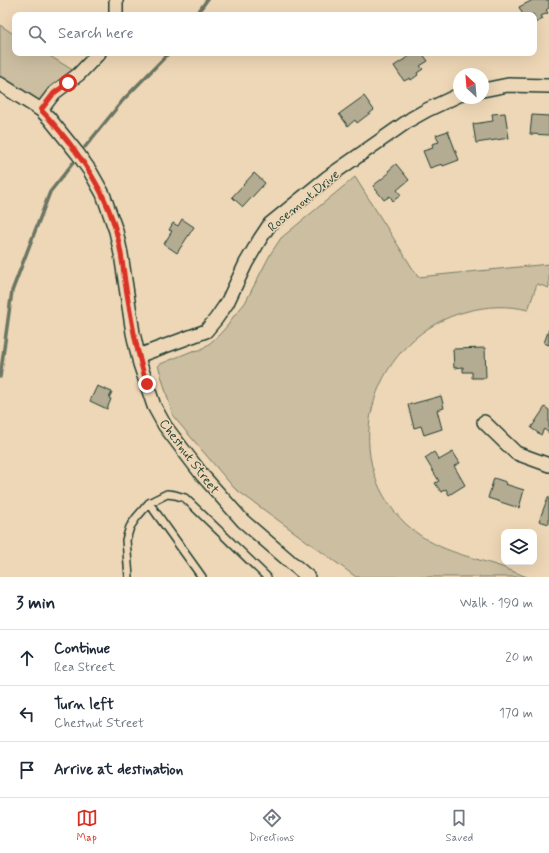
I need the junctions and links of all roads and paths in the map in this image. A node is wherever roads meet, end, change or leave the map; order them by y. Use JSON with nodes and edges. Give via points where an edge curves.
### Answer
{"nodes":[{"id":1,"x":116,"y":0,"type":"edge"},
{"id":2,"x":116,"y":12,"type":"edge"},
{"id":3,"x":96,"y":56,"type":"edge"},
{"id":4,"x":0,"y":84,"type":"edge"},
{"id":5,"x":549,"y":86,"type":"edge"},
{"id":6,"x":489,"y":89,"type":"edge"},
{"id":7,"x":453,"y":98,"type":"edge"},
{"id":8,"x":41,"y":110,"type":"junction"},
{"id":9,"x":138,"y":356,"type":"junction"},
{"id":10,"x":484,"y":422,"type":"dead end"},
{"id":11,"x":549,"y":465,"type":"edge"},
{"id":12,"x":149,"y":503,"type":"junction"},
{"id":13,"x":129,"y":577,"type":"edge"},
{"id":14,"x":202,"y":577,"type":"edge"},
{"id":15,"x":267,"y":577,"type":"edge"},
{"id":16,"x":308,"y":577,"type":"edge"}],
"edges":[{"from":1,"to":2,"type":"street"},
{"from":3,"to":8,"type":"street","via":[[79,74],[54,93]]},
{"from":4,"to":8,"type":"street","name":"Chestnut Street"},
{"from":5,"to":6,"type":"street","via":[[508,85]]},
{"from":7,"to":9,"type":"street","name":"Rosemont Drive","via":[[412,119],[328,177],[270,224],[246,263],[227,302],[206,331]]},
{"from":8,"to":9,"type":"street","name":"Chestnut Street","via":[[90,171],[110,211],[121,254]]},
{"from":9,"to":16,"type":"street","name":"Chestnut Street","via":[[154,406],[187,456],[243,521]]},
{"from":10,"to":11,"type":"street","via":[[516,453]]},
{"from":12,"to":13,"type":"lane","via":[[130,527],[126,540]]},
{"from":12,"to":14,"type":"lane"},
{"from":12,"to":15,"type":"lane","via":[[167,494],[185,498]]}]}
